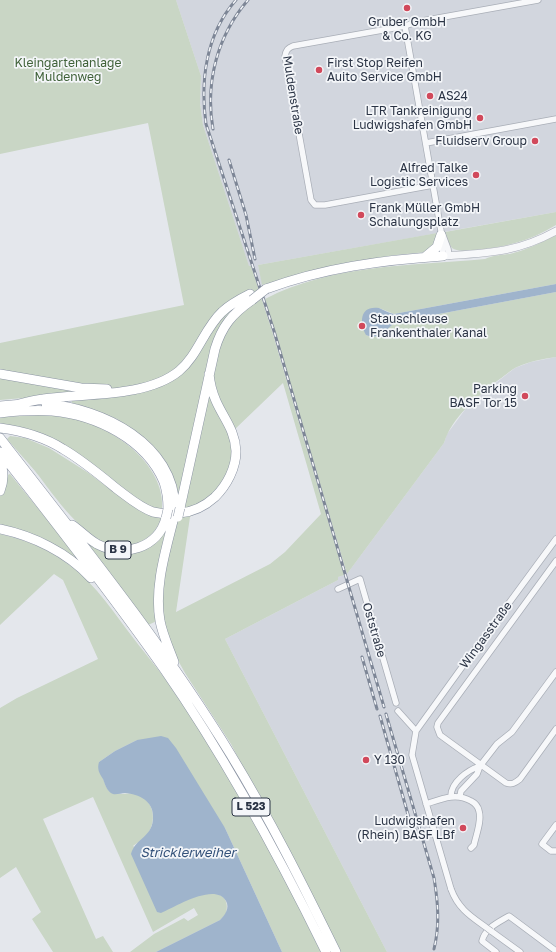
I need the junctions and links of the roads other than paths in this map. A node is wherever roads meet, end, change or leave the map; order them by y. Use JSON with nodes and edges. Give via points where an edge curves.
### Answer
{"nodes":[{"id":1,"x":538,"y":0,"type":"edge"},
{"id":2,"x":405,"y":26,"type":"junction"},
{"id":3,"x":556,"y":119,"type":"edge"},
{"id":4,"x":426,"y":143,"type":"junction"},
{"id":5,"x":433,"y":185,"type":"junction"},
{"id":6,"x":556,"y":230,"type":"edge"},
{"id":7,"x":441,"y":233,"type":"junction"},
{"id":8,"x":446,"y":256,"type":"junction"},
{"id":9,"x":424,"y":257,"type":"junction"},
{"id":10,"x":251,"y":297,"type":"junction"},
{"id":11,"x":0,"y":374,"type":"edge"},
{"id":12,"x":209,"y":374,"type":"junction"},
{"id":13,"x":135,"y":389,"type":"junction"},
{"id":14,"x":19,"y":404,"type":"junction"},
{"id":15,"x":0,"y":406,"type":"edge"},
{"id":16,"x":0,"y":413,"type":"edge"},
{"id":17,"x":0,"y":428,"type":"edge"},
{"id":18,"x":0,"y":438,"type":"edge"},
{"id":19,"x":0,"y":452,"type":"edge"},
{"id":20,"x":0,"y":462,"type":"edge"},
{"id":21,"x":0,"y":491,"type":"edge"},
{"id":22,"x":173,"y":513,"type":"junction"},
{"id":23,"x":63,"y":519,"type":"junction"},
{"id":24,"x":0,"y":529,"type":"edge"},
{"id":25,"x":556,"y":539,"type":"edge"},
{"id":26,"x":556,"y":561,"type":"edge"},
{"id":27,"x":338,"y":589,"type":"dead end"},
{"id":28,"x":111,"y":596,"type":"junction"},
{"id":29,"x":143,"y":633,"type":"junction"},
{"id":30,"x":556,"y":672,"type":"edge"},
{"id":31,"x":178,"y":675,"type":"junction"},
{"id":32,"x":396,"y":703,"type":"dead end"},
{"id":33,"x":398,"y":711,"type":"dead end"},
{"id":34,"x":556,"y":730,"type":"edge"},
{"id":35,"x":416,"y":731,"type":"junction"},
{"id":36,"x":480,"y":766,"type":"junction"},
{"id":37,"x":451,"y":796,"type":"junction"},
{"id":38,"x":460,"y":796,"type":"junction"},
{"id":39,"x":426,"y":804,"type":"junction"},
{"id":40,"x":556,"y":825,"type":"edge"},
{"id":41,"x":471,"y":848,"type":"dead end"},
{"id":42,"x":556,"y":852,"type":"edge"},
{"id":43,"x":556,"y":951,"type":"edge"},
{"id":44,"x":326,"y":952,"type":"edge"},
{"id":45,"x":336,"y":952,"type":"edge"},
{"id":46,"x":496,"y":952,"type":"edge"},
{"id":47,"x":520,"y":952,"type":"edge"}],
"edges":[{"from":1,"to":2,"type":"street","name":"Muldenstraße"},
{"from":2,"to":4,"type":"street"},
{"from":2,"to":5,"type":"street","name":"Muldenstraße","via":[[293,46],[288,48],[285,56],[311,200],[315,205]]},
{"from":3,"to":4,"type":"street"},
{"from":4,"to":5,"type":"street"},
{"from":5,"to":7,"type":"street"},
{"from":6,"to":8,"type":"street","via":[[518,247]]},
{"from":7,"to":8,"type":"street"},
{"from":7,"to":9,"type":"highway","via":[[436,248]]},
{"from":8,"to":9,"type":"highway"},
{"from":9,"to":10,"type":"highway","bridge":true,"via":[[367,263],[314,273],[266,289]]},
{"from":10,"to":12,"type":"highway","via":[[224,327],[214,349]]},
{"from":10,"to":13,"type":"highway","via":[[233,303],[221,312],[196,352],[180,370],[160,382]]},
{"from":11,"to":13,"type":"highway","via":[[81,388]]},
{"from":12,"to":17,"type":"highway","via":[[216,402],[233,431],[235,460],[229,479],[216,496],[187,513],[162,514],[146,509],[51,442],[31,434]]},
{"from":12,"to":22,"type":"highway"},
{"from":13,"to":14,"type":"highway"},
{"from":14,"to":15,"type":"highway"},
{"from":14,"to":22,"type":"highway","via":[[51,404],[79,408],[128,431],[145,445],[169,477],[173,491]]},
{"from":16,"to":22,"type":"highway","via":[[60,412],[106,425],[142,452],[158,471]]},
{"from":18,"to":23,"type":"highway","number":"B 9"},
{"from":19,"to":28,"type":"highway"},
{"from":20,"to":21,"type":"highway","via":[[3,472]]},
{"from":22,"to":23,"type":"highway","number":"B 9","via":[[148,544],[133,550],[115,550],[99,545]]},
{"from":22,"to":31,"type":"highway","via":[[159,591],[161,623]]},
{"from":23,"to":29,"type":"highway"},
{"from":24,"to":28,"type":"highway","via":[[44,544],[76,564]]},
{"from":25,"to":35,"type":"street","name":"Wingasstraße"},
{"from":26,"to":36,"type":"street","via":[[438,723],[437,731],[440,735]]},
{"from":27,"to":32,"type":"street","name":"Oststraße","via":[[360,579]]},
{"from":28,"to":29,"type":"highway"},
{"from":29,"to":31,"type":"highway"},
{"from":29,"to":44,"type":"highway","number":"L 523","via":[[245,797]]},
{"from":30,"to":36,"type":"street","via":[[512,732],[496,744]]},
{"from":31,"to":45,"type":"highway","number":"L 523","via":[[231,755],[292,863]]},
{"from":33,"to":35,"type":"street"},
{"from":34,"to":36,"type":"street","via":[[514,784],[506,783]]},
{"from":35,"to":39,"type":"street","via":[[412,754]]},
{"from":36,"to":37,"type":"street","via":[[470,769],[454,786]]},
{"from":36,"to":38,"type":"street","via":[[477,774],[461,790]]},
{"from":37,"to":38,"type":"street"},
{"from":37,"to":39,"type":"street"},
{"from":38,"to":41,"type":"street","via":[[477,805],[479,811],[474,845]]},
{"from":39,"to":47,"type":"street","bridge":true,"via":[[455,899],[466,912]]},
{"from":40,"to":42,"type":"street","via":[[542,844]]},
{"from":43,"to":46,"type":"street","via":[[509,916],[493,925],[482,941]]}]}
